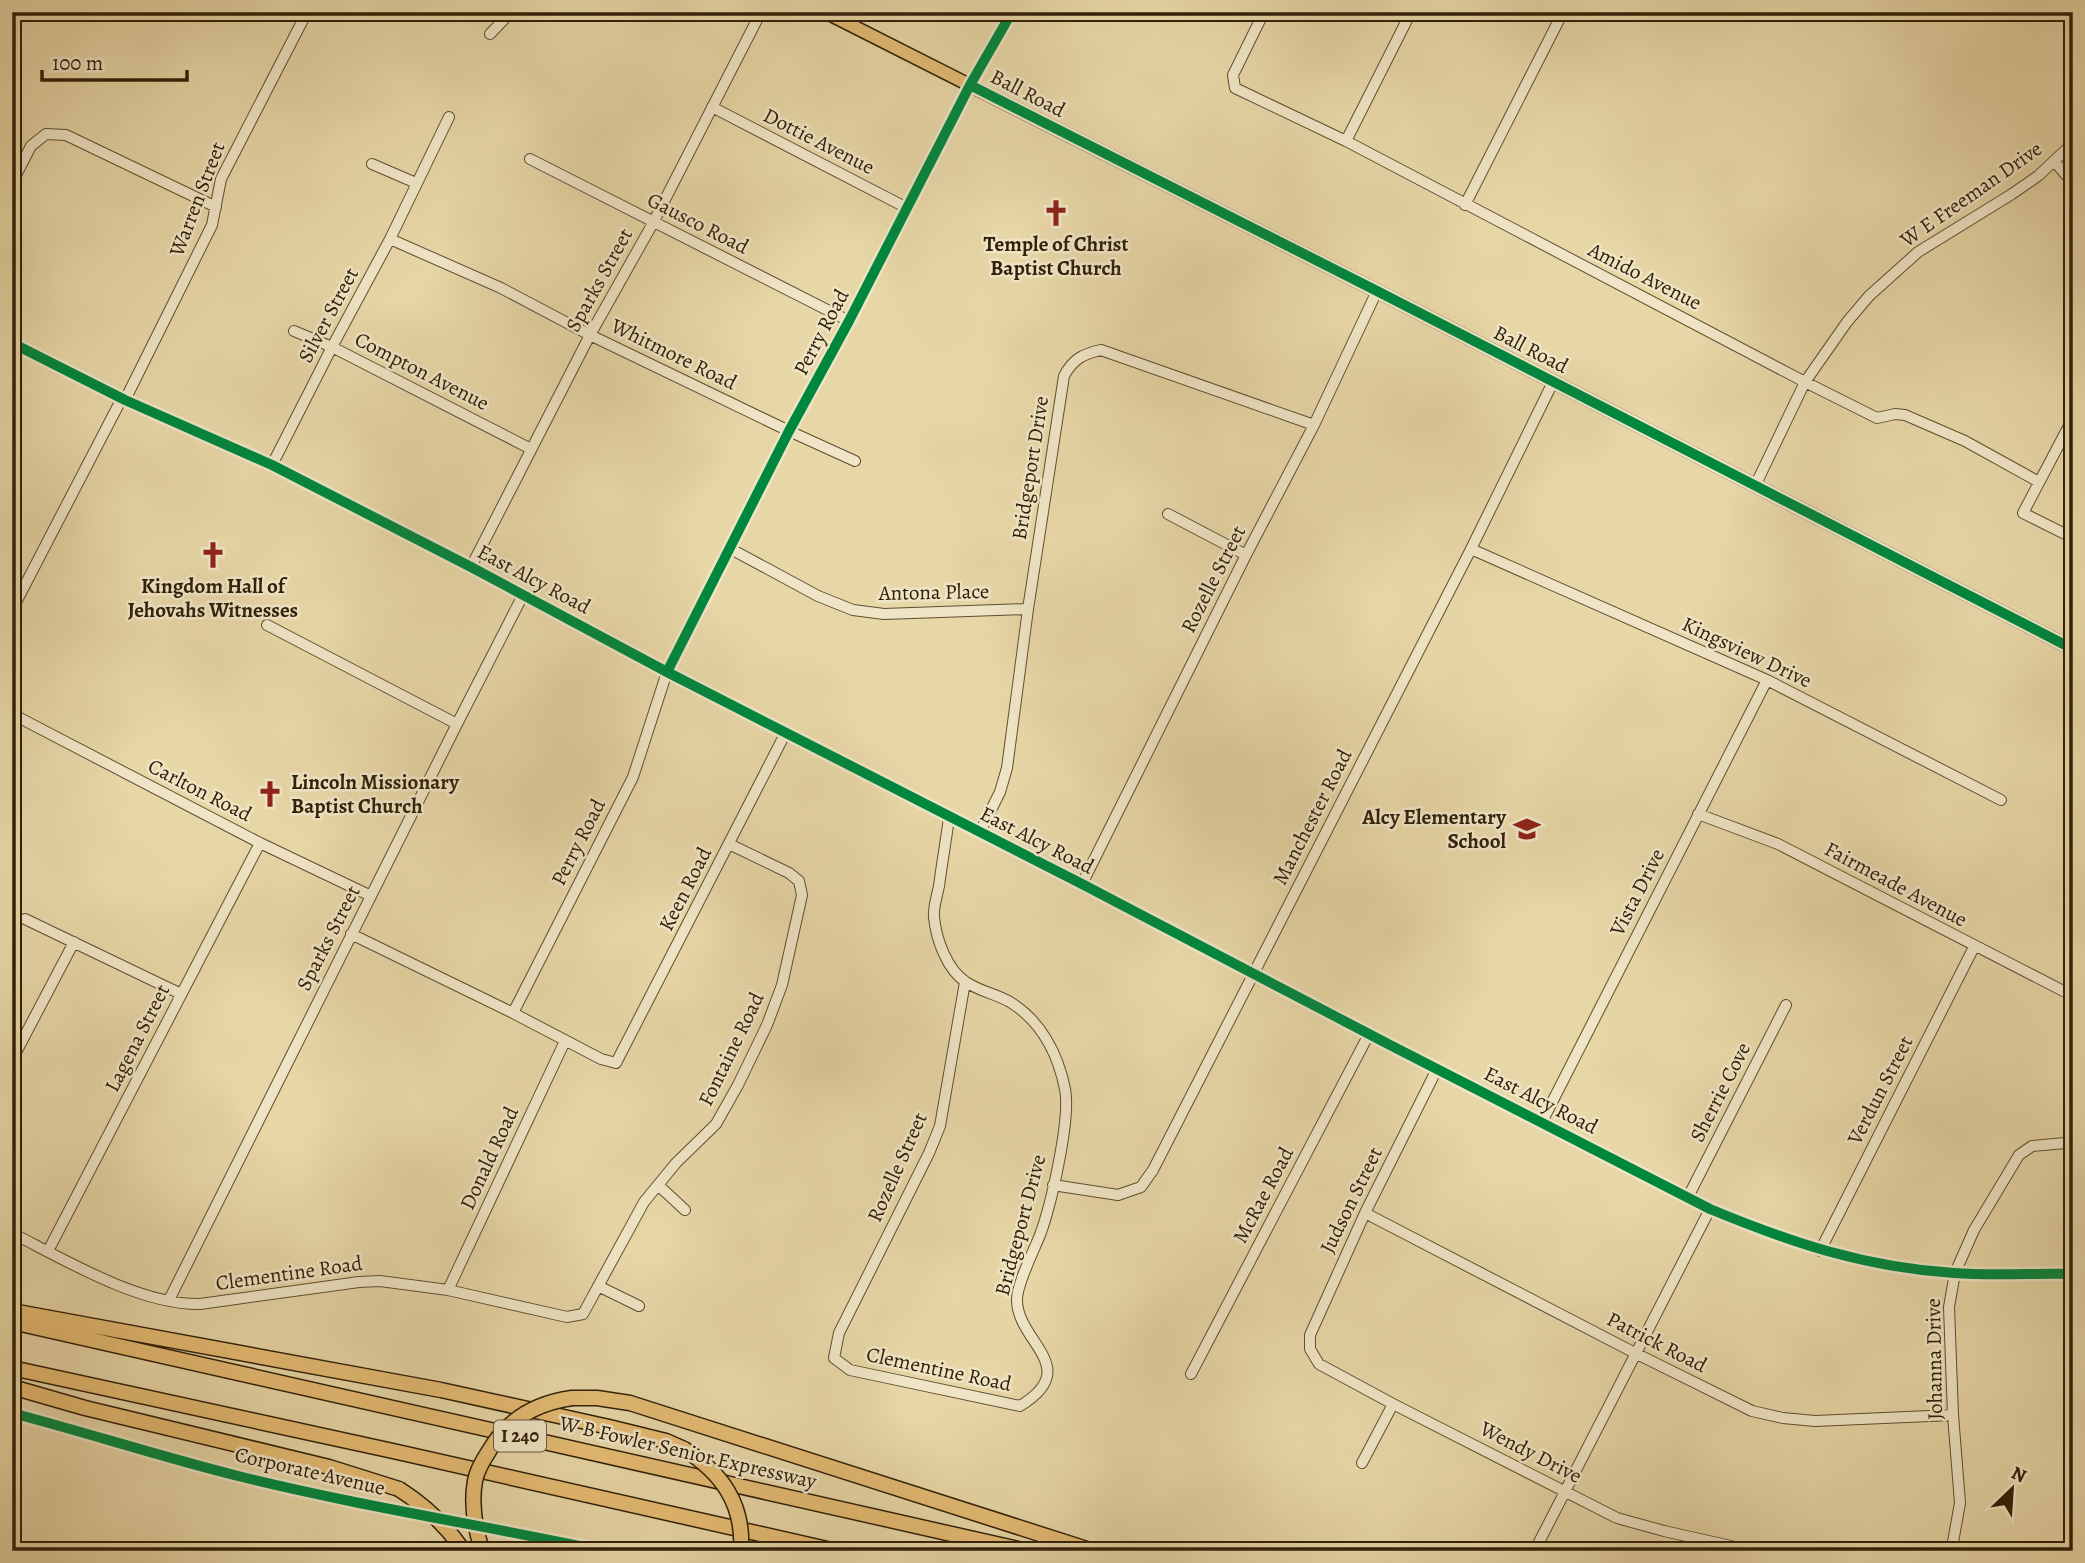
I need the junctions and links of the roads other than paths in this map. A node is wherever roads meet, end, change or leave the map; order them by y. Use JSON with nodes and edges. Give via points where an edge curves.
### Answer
{"nodes":[{"id":1,"x":307,"y":12,"type":"edge"},
{"id":2,"x":511,"y":12,"type":"edge"},
{"id":3,"x":761,"y":12,"type":"edge"},
{"id":4,"x":825,"y":12,"type":"edge"},
{"id":5,"x":1012,"y":12,"type":"edge"},
{"id":6,"x":1264,"y":12,"type":"edge"},
{"id":7,"x":1411,"y":12,"type":"edge"},
{"id":8,"x":1563,"y":12,"type":"edge"},
{"id":9,"x":490,"y":34,"type":"dead end"},
{"id":10,"x":970,"y":85,"type":"junction"},
{"id":11,"x":712,"y":107,"type":"junction"},
{"id":12,"x":449,"y":117,"type":"dead end"},
{"id":13,"x":1346,"y":141,"type":"junction"},
{"id":14,"x":2073,"y":143,"type":"edge"},
{"id":15,"x":530,"y":159,"type":"dead end"},
{"id":16,"x":2054,"y":161,"type":"junction"},
{"id":17,"x":372,"y":164,"type":"dead end"},
{"id":18,"x":12,"y":183,"type":"edge"},
{"id":19,"x":416,"y":183,"type":"junction"},
{"id":20,"x":2073,"y":183,"type":"edge"},
{"id":21,"x":1465,"y":205,"type":"junction"},
{"id":22,"x":216,"y":207,"type":"junction"},
{"id":23,"x":907,"y":208,"type":"junction"},
{"id":24,"x":653,"y":223,"type":"junction"},
{"id":25,"x":390,"y":239,"type":"junction"},
{"id":26,"x":1377,"y":291,"type":"junction"},
{"id":27,"x":849,"y":321,"type":"junction"},
{"id":28,"x":294,"y":331,"type":"dead end"},
{"id":29,"x":590,"y":335,"type":"junction"},
{"id":30,"x":12,"y":343,"type":"edge"},
{"id":31,"x":332,"y":347,"type":"junction"},
{"id":32,"x":1553,"y":382,"type":"junction"},
{"id":33,"x":1805,"y":383,"type":"junction"},
{"id":34,"x":124,"y":399,"type":"junction"},
{"id":35,"x":2073,"y":418,"type":"edge"},
{"id":36,"x":1314,"y":425,"type":"junction"},
{"id":37,"x":789,"y":431,"type":"junction"},
{"id":38,"x":531,"y":449,"type":"junction"},
{"id":39,"x":855,"y":461,"type":"dead end"},
{"id":40,"x":272,"y":465,"type":"junction"},
{"id":41,"x":2039,"y":482,"type":"junction"},
{"id":42,"x":1755,"y":486,"type":"junction"},
{"id":43,"x":1168,"y":514,"type":"dead end"},
{"id":44,"x":2073,"y":538,"type":"edge"},
{"id":45,"x":729,"y":548,"type":"junction"},
{"id":46,"x":1471,"y":549,"type":"junction"},
{"id":47,"x":1246,"y":555,"type":"junction"},
{"id":48,"x":471,"y":567,"type":"junction"},
{"id":49,"x":523,"y":595,"type":"junction"},
{"id":50,"x":1028,"y":609,"type":"junction"},
{"id":51,"x":12,"y":610,"type":"edge"},
{"id":52,"x":267,"y":625,"type":"dead end"},
{"id":53,"x":2073,"y":649,"type":"edge"},
{"id":54,"x":667,"y":672,"type":"junction"},
{"id":55,"x":1767,"y":680,"type":"junction"},
{"id":56,"x":12,"y":714,"type":"edge"},
{"id":57,"x":457,"y":724,"type":"junction"},
{"id":58,"x":786,"y":732,"type":"junction"},
{"id":59,"x":2001,"y":800,"type":"dead end"},
{"id":60,"x":1699,"y":814,"type":"junction"},
{"id":61,"x":949,"y":818,"type":"junction"},
{"id":62,"x":979,"y":832,"type":"junction"},
{"id":63,"x":260,"y":843,"type":"junction"},
{"id":64,"x":729,"y":844,"type":"junction"},
{"id":65,"x":1082,"y":884,"type":"junction"},
{"id":66,"x":371,"y":896,"type":"junction"},
{"id":67,"x":25,"y":919,"type":"dead end"},
{"id":68,"x":351,"y":934,"type":"junction"},
{"id":69,"x":74,"y":942,"type":"junction"},
{"id":70,"x":1974,"y":947,"type":"junction"},
{"id":71,"x":1253,"y":973,"type":"junction"},
{"id":72,"x":965,"y":982,"type":"junction"},
{"id":73,"x":181,"y":994,"type":"junction"},
{"id":74,"x":2073,"y":996,"type":"edge"},
{"id":75,"x":1786,"y":1005,"type":"dead end"},
{"id":76,"x":513,"y":1013,"type":"junction"},
{"id":77,"x":1369,"y":1034,"type":"junction"},
{"id":78,"x":565,"y":1041,"type":"junction"},
{"id":79,"x":12,"y":1060,"type":"edge"},
{"id":80,"x":1437,"y":1069,"type":"junction"},
{"id":81,"x":1542,"y":1122,"type":"junction"},
{"id":82,"x":2073,"y":1139,"type":"edge"},
{"id":83,"x":658,"y":1185,"type":"junction"},
{"id":84,"x":1053,"y":1185,"type":"junction"},
{"id":85,"x":1688,"y":1198,"type":"junction"},
{"id":86,"x":1710,"y":1209,"type":"junction"},
{"id":87,"x":685,"y":1210,"type":"dead end"},
{"id":88,"x":1365,"y":1213,"type":"junction"},
{"id":89,"x":12,"y":1233,"type":"edge"},
{"id":90,"x":48,"y":1251,"type":"junction"},
{"id":91,"x":1821,"y":1251,"type":"junction"},
{"id":92,"x":1955,"y":1273,"type":"junction"},
{"id":93,"x":2073,"y":1274,"type":"edge"},
{"id":94,"x":598,"y":1286,"type":"junction"},
{"id":95,"x":448,"y":1290,"type":"junction"},
{"id":96,"x":169,"y":1300,"type":"junction"},
{"id":97,"x":639,"y":1306,"type":"dead end"},
{"id":98,"x":12,"y":1311,"type":"edge"},
{"id":99,"x":583,"y":1314,"type":"joint"},
{"id":100,"x":12,"y":1322,"type":"edge"},
{"id":101,"x":1310,"y":1349,"type":"joint"},
{"id":102,"x":1635,"y":1353,"type":"junction"},
{"id":103,"x":834,"y":1358,"type":"joint"},
{"id":104,"x":12,"y":1368,"type":"edge"},
{"id":105,"x":1191,"y":1374,"type":"dead end"},
{"id":106,"x":12,"y":1387,"type":"edge"},
{"id":107,"x":1037,"y":1396,"type":"joint"},
{"id":108,"x":1393,"y":1404,"type":"junction"},
{"id":109,"x":12,"y":1413,"type":"edge"},
{"id":110,"x":1953,"y":1415,"type":"junction"},
{"id":111,"x":1362,"y":1463,"type":"dead end"},
{"id":112,"x":1564,"y":1490,"type":"junction"},
{"id":113,"x":462,"y":1548,"type":"edge"},
{"id":114,"x":1536,"y":1548,"type":"dead end"},
{"id":115,"x":482,"y":1550,"type":"edge"},
{"id":116,"x":604,"y":1551,"type":"edge"},
{"id":117,"x":741,"y":1551,"type":"edge"},
{"id":118,"x":836,"y":1551,"type":"edge"},
{"id":119,"x":1027,"y":1551,"type":"edge"},
{"id":120,"x":1093,"y":1551,"type":"edge"},
{"id":121,"x":1753,"y":1551,"type":"edge"},
{"id":122,"x":1949,"y":1551,"type":"edge"}],
"edges":[{"from":1,"to":22,"type":"street","name":"Warren Street","via":[[221,179]]},
{"from":2,"to":9,"type":"street"},
{"from":3,"to":11,"type":"street","name":"Sparks Street"},
{"from":4,"to":10,"type":"main road","name":"Ball Road"},
{"from":5,"to":10,"type":"street","name":"Perry Road"},
{"from":6,"to":13,"type":"street","name":"Amido Avenue","via":[[1233,75],[1235,88]]},
{"from":7,"to":13,"type":"street"},
{"from":8,"to":21,"type":"street"},
{"from":10,"to":23,"type":"street","name":"Perry Road"},
{"from":10,"to":26,"type":"main road","name":"Ball Road"},
{"from":11,"to":23,"type":"street","name":"Dottie Avenue"},
{"from":11,"to":24,"type":"street","name":"Sparks Street"},
{"from":12,"to":19,"type":"street","name":"Silver Street"},
{"from":13,"to":21,"type":"street","name":"Amido Avenue"},
{"from":14,"to":16,"type":"street","name":"W E Freeman Drive"},
{"from":15,"to":24,"type":"street","name":"Gausco Road"},
{"from":16,"to":20,"type":"street"},
{"from":16,"to":33,"type":"street","name":"W E Freeman Drive","via":[[2012,194],[1899,267],[1847,322]]},
{"from":17,"to":19,"type":"street"},
{"from":18,"to":22,"type":"street","via":[[31,146],[46,134],[66,135]]},
{"from":19,"to":25,"type":"street","name":"Silver Street"},
{"from":21,"to":33,"type":"street","name":"Amido Avenue"},
{"from":22,"to":34,"type":"street","name":"Warren Street","via":[[212,225]]},
{"from":23,"to":27,"type":"street","name":"Perry Road"},
{"from":24,"to":27,"type":"street","name":"Gausco Road"},
{"from":24,"to":29,"type":"street","name":"Sparks Street"},
{"from":25,"to":29,"type":"street","name":"Whitmore Road","via":[[501,288]]},
{"from":25,"to":31,"type":"street","name":"Silver Street"},
{"from":26,"to":32,"type":"main road","name":"Ball Road"},
{"from":26,"to":36,"type":"street","name":"Rozelle Street"},
{"from":27,"to":37,"type":"street","name":"Perry Road"},
{"from":28,"to":31,"type":"street","name":"Compton Avenue"},
{"from":29,"to":37,"type":"street","name":"Whitmore Road"},
{"from":29,"to":38,"type":"street","name":"Sparks Street"},
{"from":30,"to":34,"type":"street","name":"East Alcy Road"},
{"from":31,"to":38,"type":"street","name":"Compton Avenue"},
{"from":31,"to":40,"type":"street","name":"Silver Street"},
{"from":32,"to":42,"type":"main road","name":"Ball Road"},
{"from":32,"to":46,"type":"street","name":"Manchester Road"},
{"from":33,"to":41,"type":"street","name":"Amido Avenue","via":[[1877,418],[1905,415],[1965,441]]},
{"from":33,"to":42,"type":"street","name":"W E Freeman Drive"},
{"from":34,"to":40,"type":"street","name":"East Alcy Road"},
{"from":34,"to":51,"type":"street","name":"Warren Street"},
{"from":35,"to":41,"type":"street"},
{"from":36,"to":47,"type":"street","name":"Rozelle Street"},
{"from":36,"to":50,"type":"street","name":"Bridgeport Drive","via":[[1101,350],[1070,363],[1064,376]]},
{"from":37,"to":39,"type":"street","name":"Whitmore Road"},
{"from":37,"to":45,"type":"street","name":"Perry Road"},
{"from":38,"to":48,"type":"street","name":"Sparks Street"},
{"from":40,"to":48,"type":"street","name":"East Alcy Road"},
{"from":41,"to":44,"type":"street","via":[[2023,513]]},
{"from":42,"to":53,"type":"main road","name":"Ball Road"},
{"from":43,"to":47,"type":"street"},
{"from":45,"to":50,"type":"street","name":"Antona Place","via":[[853,610],[884,614]]},
{"from":45,"to":54,"type":"street","name":"Perry Road"},
{"from":46,"to":55,"type":"street","name":"Kingsview Drive"},
{"from":46,"to":71,"type":"street","name":"Manchester Road"},
{"from":47,"to":65,"type":"street","name":"Rozelle Street"},
{"from":48,"to":49,"type":"street","name":"East Alcy Road"},
{"from":49,"to":54,"type":"street","name":"East Alcy Road"},
{"from":49,"to":57,"type":"street","name":"Sparks Street"},
{"from":50,"to":62,"type":"street","name":"Bridgeport Drive","via":[[1007,768]]},
{"from":52,"to":57,"type":"street"},
{"from":54,"to":58,"type":"street","name":"East Alcy Road"},
{"from":54,"to":76,"type":"street","name":"Perry Road","via":[[633,777]]},
{"from":55,"to":59,"type":"street","name":"Kingsview Drive"},
{"from":55,"to":60,"type":"street","name":"Vista Drive"},
{"from":56,"to":63,"type":"street","name":"Carlton Road"},
{"from":57,"to":66,"type":"street","name":"Sparks Street"},
{"from":58,"to":61,"type":"street","name":"East Alcy Road"},
{"from":58,"to":64,"type":"street","name":"Keen Road"},
{"from":60,"to":70,"type":"street","name":"Fairmeade Avenue","via":[[1778,844]]},
{"from":60,"to":81,"type":"street","name":"Vista Drive"},
{"from":61,"to":62,"type":"street","name":"East Alcy Road"},
{"from":61,"to":72,"type":"street","via":[[934,916],[942,949]]},
{"from":62,"to":65,"type":"street","name":"East Alcy Road"},
{"from":63,"to":66,"type":"street","name":"Carlton Road"},
{"from":63,"to":73,"type":"street","name":"Lagena Street"},
{"from":64,"to":78,"type":"street","name":"Keen Road","via":[[616,1063]]},
{"from":64,"to":83,"type":"street","name":"Fontaine Road","via":[[789,873],[799,881],[802,895],[782,985],[738,1085],[716,1124]]},
{"from":65,"to":71,"type":"street","name":"East Alcy Road"},
{"from":66,"to":68,"type":"street","name":"Sparks Street"},
{"from":67,"to":69,"type":"street"},
{"from":68,"to":76,"type":"street"},
{"from":68,"to":96,"type":"street","name":"Sparks Street"},
{"from":69,"to":73,"type":"street"},
{"from":69,"to":79,"type":"street"},
{"from":70,"to":74,"type":"street","name":"Fairmeade Avenue"},
{"from":70,"to":91,"type":"street","name":"Verdun Street"},
{"from":71,"to":77,"type":"street","name":"East Alcy Road"},
{"from":71,"to":84,"type":"street","name":"Manchester Road","via":[[1141,1186],[1118,1195]]},
{"from":72,"to":84,"type":"street","name":"Bridgeport Drive","via":[[1011,1002],[1040,1028],[1056,1057],[1066,1116]]},
{"from":72,"to":103,"type":"street","name":"Rozelle Street","via":[[940,1126],[839,1333]]},
{"from":73,"to":90,"type":"street","name":"Lagena Street"},
{"from":75,"to":85,"type":"street","name":"Sherrie Cove"},
{"from":76,"to":78,"type":"street"},
{"from":77,"to":80,"type":"street","name":"East Alcy Road"},
{"from":77,"to":105,"type":"street","name":"McRae Road"},
{"from":78,"to":95,"type":"street","name":"Donald Road"},
{"from":80,"to":81,"type":"street","name":"East Alcy Road"},
{"from":80,"to":88,"type":"street","name":"Judson Street"},
{"from":81,"to":85,"type":"street","name":"East Alcy Road"},
{"from":82,"to":92,"type":"street","name":"Johanna Drive","via":[[2032,1146],[2019,1155],[1974,1230]]},
{"from":83,"to":87,"type":"street"},
{"from":83,"to":94,"type":"street","name":"Fontaine Road"},
{"from":84,"to":107,"type":"street","name":"Bridgeport Drive","via":[[1046,1220],[1017,1295],[1017,1313],[1045,1357],[1048,1378]]},
{"from":85,"to":86,"type":"street","name":"East Alcy Road"},
{"from":86,"to":91,"type":"street","name":"East Alcy Road"},
{"from":86,"to":102,"type":"street"},
{"from":88,"to":101,"type":"street","name":"Judson Street","via":[[1310,1335]]},
{"from":88,"to":102,"type":"street","name":"Patrick Road"},
{"from":89,"to":90,"type":"street","name":"Clementine Road"},
{"from":90,"to":96,"type":"street","name":"Clementine Road","via":[[135,1293]]},
{"from":91,"to":92,"type":"street","name":"East Alcy Road","via":[[1875,1264]]},
{"from":92,"to":93,"type":"street","name":"East Alcy Road"},
{"from":92,"to":110,"type":"street","name":"Johanna Drive","via":[[1949,1307]]},
{"from":94,"to":97,"type":"street"},
{"from":94,"to":99,"type":"street","name":"Fontaine Road"},
{"from":95,"to":96,"type":"street","name":"Clementine Road","via":[[380,1280],[200,1304]]},
{"from":95,"to":99,"type":"street","name":"Clementine Road","via":[[567,1317]]},
{"from":98,"to":117,"type":"highway","bridge":true,"via":[[454,1393],[666,1441],[720,1477],[732,1496]]},
{"from":100,"to":119,"type":"highway","name":"W B Fowler Senior Expressway","number":"I 240"},
{"from":101,"to":108,"type":"street","name":"Wendy Drive","via":[[1319,1364]]},
{"from":102,"to":110,"type":"street","name":"Patrick Road","via":[[1752,1411],[1783,1418],[1815,1422]]},
{"from":102,"to":112,"type":"street"},
{"from":103,"to":107,"type":"street","name":"Clementine Road","via":[[850,1370],[1020,1406]]},
{"from":104,"to":118,"type":"highway","number":"I 240"},
{"from":106,"to":113,"type":"highway","bridge":true,"via":[[399,1489],[429,1510]]},
{"from":108,"to":111,"type":"street"},
{"from":108,"to":112,"type":"street","name":"Wendy Drive"},
{"from":109,"to":116,"type":"street","name":"Corporate Avenue","via":[[237,1476]]},
{"from":110,"to":122,"type":"street","name":"Johanna Drive","via":[[1960,1503]]},
{"from":112,"to":114,"type":"street"},
{"from":112,"to":121,"type":"street","name":"Wendy Drive","via":[[1617,1518]]},
{"from":115,"to":120,"type":"highway","bridge":true,"via":[[476,1532],[475,1481],[500,1433],[525,1412],[542,1405],[597,1398],[630,1403]]}]}
